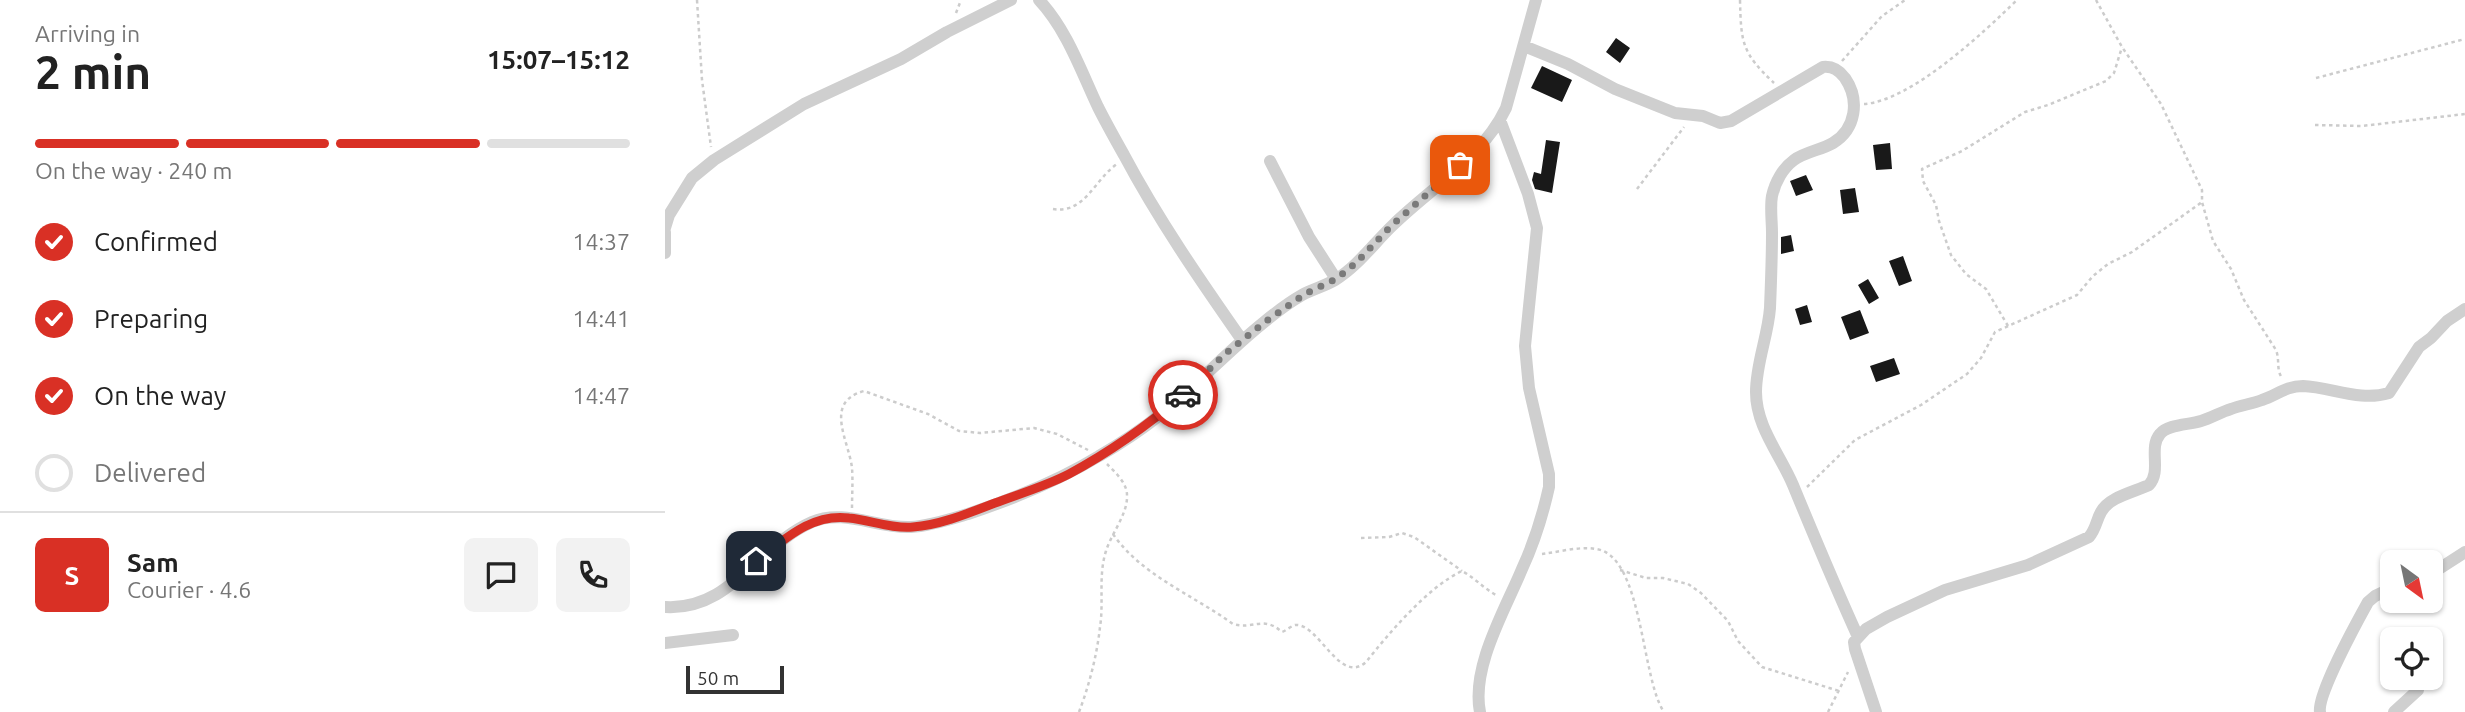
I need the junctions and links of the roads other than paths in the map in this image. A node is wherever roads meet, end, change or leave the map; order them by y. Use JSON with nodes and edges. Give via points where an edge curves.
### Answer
{"nodes":[{"id":1,"x":1010,"y":0,"type":"edge"},
{"id":2,"x":1039,"y":0,"type":"edge"},
{"id":3,"x":1537,"y":0,"type":"edge"},
{"id":4,"x":1524,"y":46,"type":"junction"},
{"id":5,"x":1500,"y":121,"type":"junction"},
{"id":6,"x":1271,"y":161,"type":"dead end"},
{"id":7,"x":665,"y":230,"type":"edge"},
{"id":8,"x":665,"y":253,"type":"edge"},
{"id":9,"x":1336,"y":279,"type":"junction"},
{"id":10,"x":2465,"y":309,"type":"edge"},
{"id":11,"x":1242,"y":340,"type":"junction"},
{"id":12,"x":2465,"y":552,"type":"edge"},
{"id":13,"x":2443,"y":566,"type":"edge"},
{"id":14,"x":2380,"y":594,"type":"edge"},
{"id":15,"x":665,"y":607,"type":"edge"},
{"id":16,"x":733,"y":635,"type":"dead end"},
{"id":17,"x":665,"y":643,"type":"edge"},
{"id":18,"x":1856,"y":643,"type":"junction"},
{"id":19,"x":2418,"y":690,"type":"dead end"},
{"id":20,"x":1480,"y":712,"type":"edge"},
{"id":21,"x":1875,"y":712,"type":"edge"},
{"id":22,"x":2320,"y":712,"type":"edge"},
{"id":23,"x":2394,"y":712,"type":"edge"}],
"edges":[{"from":1,"to":7,"type":"street","via":[[901,59],[804,104],[714,160],[692,178]]},
{"from":2,"to":11,"type":"street","via":[[1074,54],[1126,159]]},
{"from":3,"to":4,"type":"street"},
{"from":4,"to":5,"type":"street"},
{"from":4,"to":18,"type":"street","via":[[1646,102],[1720,123],[1823,67],[1835,68],[1849,85],[1854,118],[1844,134],[1794,159],[1781,173],[1772,196],[1770,308],[1755,393],[1765,433],[1788,473]]},
{"from":5,"to":9,"type":"street","via":[[1482,145]]},
{"from":5,"to":20,"type":"street","via":[[1537,228],[1525,346],[1549,487],[1479,684]]},
{"from":6,"to":9,"type":"street"},
{"from":7,"to":8,"type":"street"},
{"from":9,"to":11,"type":"street","via":[[1294,300]]},
{"from":10,"to":18,"type":"street","via":[[2419,347],[2389,393],[2287,388],[2203,421],[2172,428],[2157,441],[2154,480],[2107,504],[2094,532],[2084,540],[2028,565],[1945,590],[1887,617]]},
{"from":11,"to":15,"type":"street","via":[[1160,415],[1068,475],[967,514],[913,527],[852,518],[812,522],[756,561],[722,593],[700,604]]},
{"from":12,"to":13,"type":"street"},
{"from":14,"to":22,"type":"street","via":[[2364,608],[2326,687]]},
{"from":16,"to":17,"type":"street"},
{"from":18,"to":21,"type":"street"},
{"from":19,"to":23,"type":"street"}]}
